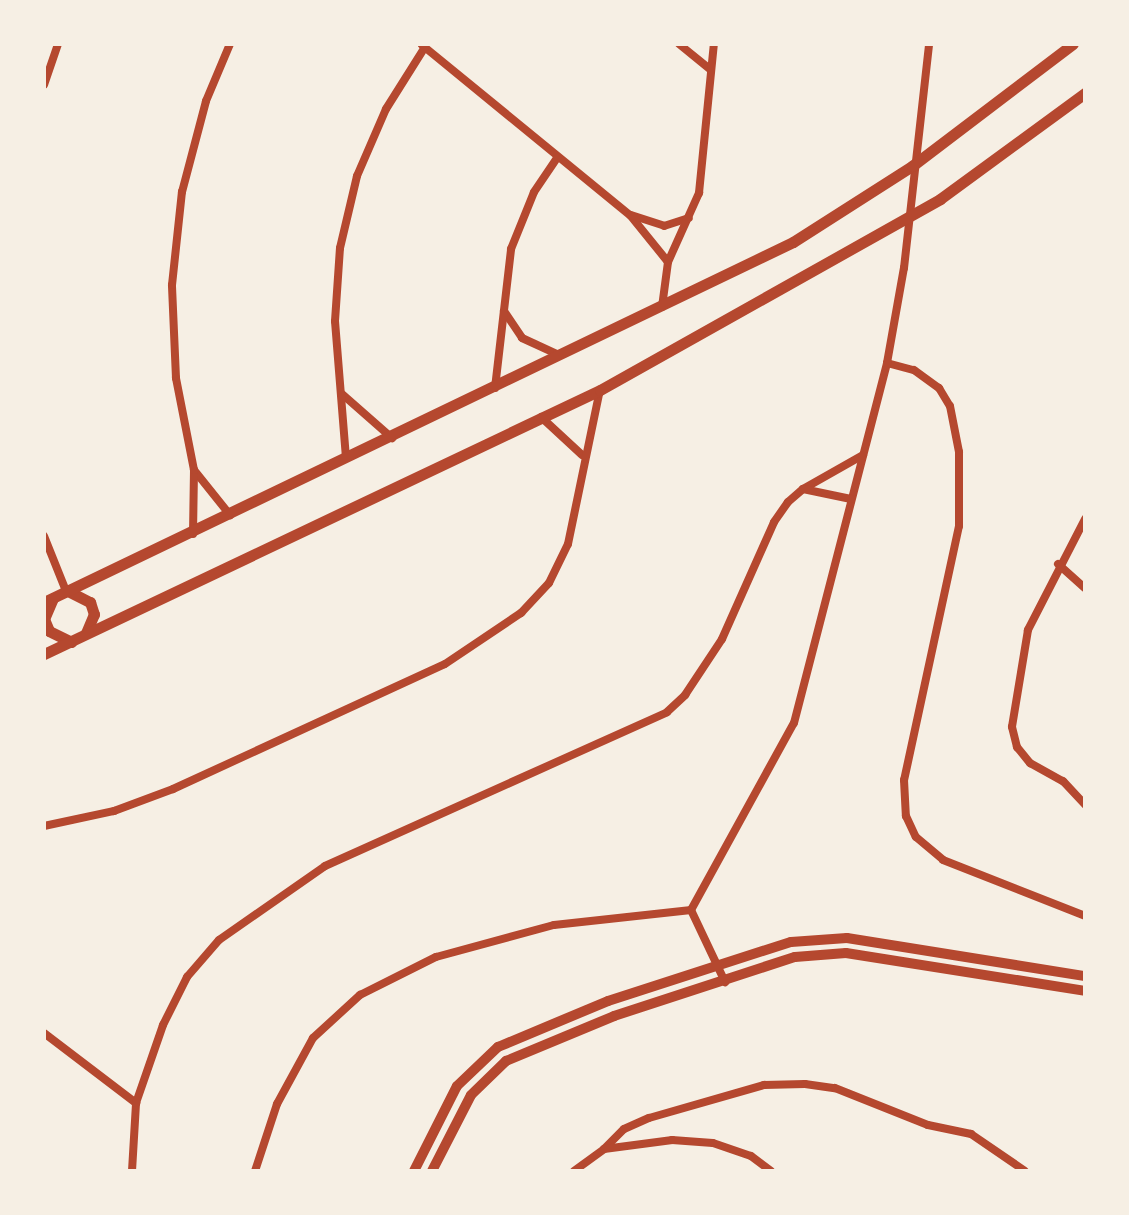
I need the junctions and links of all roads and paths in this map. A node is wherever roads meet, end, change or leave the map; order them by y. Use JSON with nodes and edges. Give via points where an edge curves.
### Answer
{"nodes":[{"id":1,"x":58,"y":44,"type":"edge"},
{"id":2,"x":230,"y":44,"type":"edge"},
{"id":3,"x":679,"y":44,"type":"edge"},
{"id":4,"x":714,"y":44,"type":"edge"},
{"id":5,"x":929,"y":44,"type":"edge"},
{"id":6,"x":1073,"y":44,"type":"edge"},
{"id":7,"x":423,"y":45,"type":"edge"},
{"id":8,"x":711,"y":70,"type":"junction"},
{"id":9,"x":44,"y":85,"type":"edge"},
{"id":10,"x":1085,"y":93,"type":"edge"},
{"id":11,"x":557,"y":158,"type":"junction"},
{"id":12,"x":630,"y":215,"type":"junction"},
{"id":13,"x":692,"y":216,"type":"junction"},
{"id":14,"x":668,"y":262,"type":"junction"},
{"id":15,"x":662,"y":308,"type":"junction"},
{"id":16,"x":504,"y":310,"type":"junction"},
{"id":17,"x":563,"y":356,"type":"junction"},
{"id":18,"x":887,"y":363,"type":"junction"},
{"id":19,"x":495,"y":389,"type":"junction"},
{"id":20,"x":600,"y":390,"type":"junction"},
{"id":21,"x":341,"y":394,"type":"junction"},
{"id":22,"x":541,"y":417,"type":"junction"},
{"id":23,"x":392,"y":438,"type":"junction"},
{"id":24,"x":582,"y":455,"type":"junction"},
{"id":25,"x":863,"y":455,"type":"junction"},
{"id":26,"x":346,"y":459,"type":"junction"},
{"id":27,"x":194,"y":470,"type":"junction"},
{"id":28,"x":803,"y":489,"type":"junction"},
{"id":29,"x":851,"y":499,"type":"junction"},
{"id":30,"x":231,"y":516,"type":"junction"},
{"id":31,"x":1085,"y":519,"type":"edge"},
{"id":32,"x":193,"y":535,"type":"junction"},
{"id":33,"x":44,"y":536,"type":"edge"},
{"id":34,"x":1058,"y":564,"type":"junction"},
{"id":35,"x":1085,"y":588,"type":"edge"},
{"id":36,"x":66,"y":591,"type":"junction"},
{"id":37,"x":49,"y":600,"type":"edge"},
{"id":38,"x":78,"y":639,"type":"junction"},
{"id":39,"x":44,"y":654,"type":"edge"},
{"id":40,"x":1085,"y":805,"type":"edge"},
{"id":41,"x":44,"y":826,"type":"edge"},
{"id":42,"x":691,"y":910,"type":"junction"},
{"id":43,"x":1085,"y":916,"type":"edge"},
{"id":44,"x":717,"y":966,"type":"junction"},
{"id":45,"x":1085,"y":976,"type":"edge"},
{"id":46,"x":725,"y":982,"type":"junction"},
{"id":47,"x":1085,"y":991,"type":"edge"},
{"id":48,"x":44,"y":1033,"type":"edge"},
{"id":49,"x":136,"y":1103,"type":"junction"},
{"id":50,"x":604,"y":1149,"type":"junction"},
{"id":51,"x":132,"y":1171,"type":"edge"},
{"id":52,"x":255,"y":1171,"type":"edge"},
{"id":53,"x":414,"y":1171,"type":"edge"},
{"id":54,"x":432,"y":1171,"type":"edge"},
{"id":55,"x":574,"y":1171,"type":"edge"},
{"id":56,"x":771,"y":1171,"type":"edge"},
{"id":57,"x":1025,"y":1171,"type":"edge"}],
"edges":[{"from":1,"to":9,"type":"street"},
{"from":2,"to":27,"type":"street","via":[[206,101],[182,192],[172,285],[176,378]]},
{"from":3,"to":8,"type":"street"},
{"from":4,"to":8,"type":"street"},
{"from":5,"to":18,"type":"street","via":[[904,268]]},
{"from":6,"to":15,"type":"main road","via":[[912,166],[793,242]]},
{"from":7,"to":11,"type":"street"},
{"from":7,"to":21,"type":"street","via":[[386,109],[357,176],[335,321]]},
{"from":8,"to":13,"type":"street"},
{"from":10,"to":20,"type":"main road","via":[[940,199]]},
{"from":11,"to":12,"type":"street"},
{"from":11,"to":16,"type":"street","via":[[517,229]]},
{"from":12,"to":13,"type":"street","via":[[664,226]]},
{"from":12,"to":14,"type":"street"},
{"from":13,"to":14,"type":"street"},
{"from":14,"to":15,"type":"street"},
{"from":15,"to":17,"type":"main road"},
{"from":16,"to":17,"type":"street","via":[[531,345]]},
{"from":16,"to":19,"type":"street"},
{"from":17,"to":19,"type":"main road"},
{"from":18,"to":25,"type":"street"},
{"from":18,"to":43,"type":"street","via":[[914,370],[939,388],[954,418],[959,452],[959,526],[904,780],[906,816],[916,837],[943,860]]},
{"from":19,"to":23,"type":"main road"},
{"from":20,"to":22,"type":"main road"},
{"from":20,"to":24,"type":"street"},
{"from":21,"to":23,"type":"street"},
{"from":21,"to":26,"type":"street"},
{"from":22,"to":24,"type":"street"},
{"from":22,"to":38,"type":"main road"},
{"from":23,"to":26,"type":"main road"},
{"from":24,"to":41,"type":"street","via":[[581,499],[549,583],[486,640],[173,789],[114,811]]},
{"from":25,"to":28,"type":"street"},
{"from":25,"to":29,"type":"street"},
{"from":26,"to":30,"type":"main road"},
{"from":27,"to":30,"type":"street"},
{"from":27,"to":32,"type":"street"},
{"from":28,"to":29,"type":"street"},
{"from":28,"to":49,"type":"street","via":[[774,522],[722,639],[677,704],[655,719],[363,847],[264,904],[210,948],[187,977],[163,1025]]},
{"from":29,"to":42,"type":"street","via":[[794,723]]},
{"from":30,"to":32,"type":"main road"},
{"from":31,"to":34,"type":"street"},
{"from":32,"to":36,"type":"main road"},
{"from":33,"to":36,"type":"street"},
{"from":34,"to":35,"type":"street"},
{"from":34,"to":40,"type":"street","via":[[1028,630],[1012,727],[1017,747],[1030,763],[1063,781]]},
{"from":36,"to":37,"type":"main road"},
{"from":36,"to":38,"type":"main road","via":[[90,602],[94,614]]},
{"from":37,"to":38,"type":"main road","via":[[44,619],[49,631]]},
{"from":38,"to":39,"type":"main road"},
{"from":42,"to":44,"type":"street"},
{"from":42,"to":52,"type":"street","via":[[521,932],[436,957],[375,985],[313,1038],[277,1104]]},
{"from":44,"to":45,"type":"street","via":[[791,942],[832,937]]},
{"from":44,"to":46,"type":"street"},
{"from":44,"to":53,"type":"street","via":[[608,1001],[498,1047],[457,1086]]},
{"from":46,"to":47,"type":"street","via":[[795,957],[832,953]]},
{"from":46,"to":54,"type":"street","via":[[614,1016],[506,1061],[471,1095]]},
{"from":48,"to":49,"type":"street"},
{"from":49,"to":51,"type":"street"},
{"from":50,"to":55,"type":"street"},
{"from":50,"to":56,"type":"street","via":[[672,1140],[713,1143],[751,1156]]},
{"from":50,"to":57,"type":"street","via":[[624,1129],[649,1118],[764,1085],[805,1084],[835,1088],[915,1120],[971,1134]]}]}
